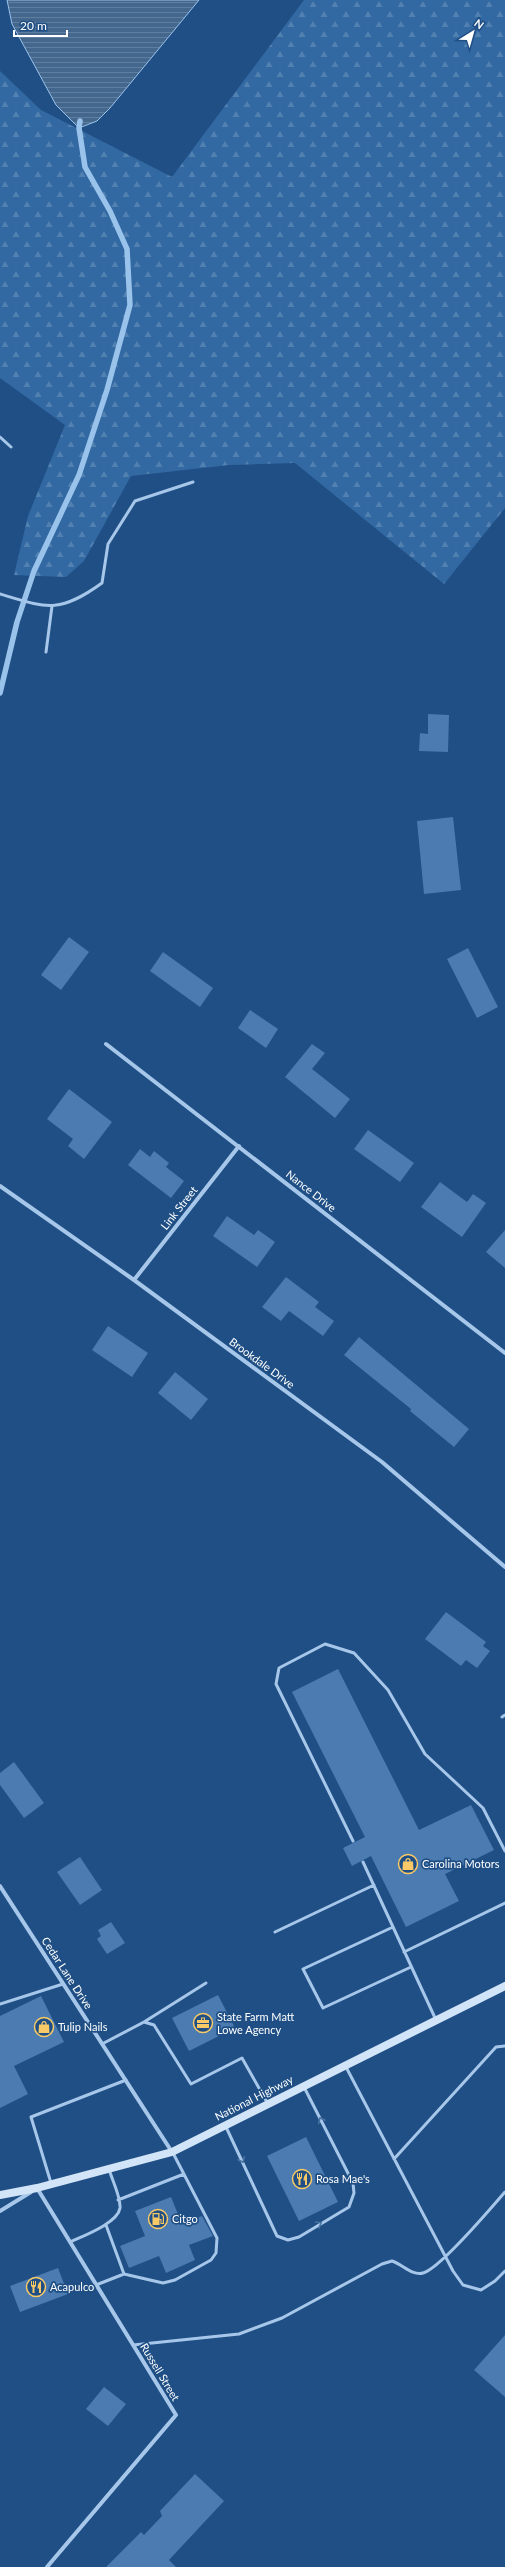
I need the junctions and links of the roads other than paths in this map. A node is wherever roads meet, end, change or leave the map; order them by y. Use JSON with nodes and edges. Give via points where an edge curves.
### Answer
{"nodes":[{"id":1,"x":0,"y":437,"type":"edge"},
{"id":2,"x":11,"y":447,"type":"dead end"},
{"id":3,"x":193,"y":482,"type":"dead end"},
{"id":4,"x":0,"y":594,"type":"edge"},
{"id":5,"x":52,"y":606,"type":"junction"},
{"id":6,"x":46,"y":652,"type":"dead end"},
{"id":7,"x":106,"y":1044,"type":"dead end"},
{"id":8,"x":239,"y":1146,"type":"junction"},
{"id":9,"x":0,"y":1186,"type":"edge"},
{"id":10,"x":134,"y":1280,"type":"junction"},
{"id":11,"x":505,"y":1353,"type":"edge"},
{"id":12,"x":505,"y":1567,"type":"edge"},
{"id":13,"x":353,"y":1841,"type":"dead end"},
{"id":14,"x":505,"y":1851,"type":"edge"},
{"id":15,"x":363,"y":1862,"type":"dead end"},
{"id":16,"x":0,"y":1886,"type":"edge"},
{"id":17,"x":374,"y":1886,"type":"junction"},
{"id":18,"x":505,"y":1903,"type":"edge"},
{"id":19,"x":393,"y":1927,"type":"junction"},
{"id":20,"x":275,"y":1932,"type":"dead end"},
{"id":21,"x":404,"y":1952,"type":"junction"},
{"id":22,"x":411,"y":1967,"type":"junction"},
{"id":23,"x":206,"y":1983,"type":"dead end"},
{"id":24,"x":63,"y":1984,"type":"junction"},
{"id":25,"x":505,"y":1986,"type":"edge"},
{"id":26,"x":0,"y":2004,"type":"edge"},
{"id":27,"x":436,"y":2020,"type":"junction"},
{"id":28,"x":144,"y":2022,"type":"junction"},
{"id":29,"x":102,"y":2044,"type":"junction"},
{"id":30,"x":505,"y":2046,"type":"edge"},
{"id":31,"x":345,"y":2065,"type":"junction"},
{"id":32,"x":126,"y":2080,"type":"junction"},
{"id":33,"x":303,"y":2086,"type":"junction"},
{"id":34,"x":268,"y":2104,"type":"junction"},
{"id":35,"x":225,"y":2125,"type":"junction"},
{"id":36,"x":172,"y":2152,"type":"junction"},
{"id":37,"x":394,"y":2159,"type":"junction"},
{"id":38,"x":108,"y":2168,"type":"junction"},
{"id":39,"x":184,"y":2174,"type":"junction"},
{"id":40,"x":52,"y":2184,"type":"junction"},
{"id":41,"x":37,"y":2188,"type":"junction"},
{"id":42,"x":505,"y":2192,"type":"edge"},
{"id":43,"x":0,"y":2195,"type":"edge"},
{"id":44,"x":118,"y":2200,"type":"junction"},
{"id":45,"x":0,"y":2211,"type":"edge"},
{"id":46,"x":106,"y":2225,"type":"junction"},
{"id":47,"x":70,"y":2242,"type":"junction"},
{"id":48,"x":445,"y":2257,"type":"junction"},
{"id":49,"x":505,"y":2271,"type":"edge"},
{"id":50,"x":124,"y":2274,"type":"junction"},
{"id":51,"x":96,"y":2285,"type":"junction"},
{"id":52,"x":133,"y":2344,"type":"junction"},
{"id":53,"x":47,"y":2567,"type":"edge"}],
"edges":[{"from":1,"to":2,"type":"lane"},
{"from":3,"to":5,"type":"lane","via":[[136,501],[108,544],[102,583],[80,599]]},
{"from":4,"to":5,"type":"lane","via":[[38,605]]},
{"from":5,"to":6,"type":"lane"},
{"from":7,"to":8,"type":"street","name":"Nance Drive"},
{"from":8,"to":10,"type":"street","name":"Link Street"},
{"from":8,"to":11,"type":"street","name":"Nance Drive"},
{"from":9,"to":10,"type":"street","name":"Brookdale Drive"},
{"from":10,"to":12,"type":"street","name":"Brookdale Drive","via":[[382,1462]]},
{"from":13,"to":14,"type":"lane","via":[[276,1684],[279,1668],[325,1644],[354,1653],[388,1690],[425,1754],[483,1808]]},
{"from":15,"to":17,"type":"lane"},
{"from":16,"to":24,"type":"street","name":"Cedar Lane Drive"},
{"from":17,"to":19,"type":"lane"},
{"from":17,"to":20,"type":"lane"},
{"from":18,"to":21,"type":"lane"},
{"from":19,"to":21,"type":"lane"},
{"from":19,"to":22,"type":"lane","via":[[303,1969],[324,2008]]},
{"from":21,"to":22,"type":"lane"},
{"from":22,"to":27,"type":"lane"},
{"from":23,"to":28,"type":"lane"},
{"from":24,"to":26,"type":"lane"},
{"from":24,"to":29,"type":"street","name":"Cedar Lane Drive"},
{"from":25,"to":27,"type":"main road","name":"National Highway"},
{"from":27,"to":31,"type":"main road","name":"National Highway"},
{"from":28,"to":29,"type":"lane"},
{"from":28,"to":34,"type":"lane","via":[[154,2025],[191,2084],[242,2058]]},
{"from":29,"to":32,"type":"street","name":"Cedar Lane Drive"},
{"from":30,"to":37,"type":"lane","via":[[496,2047]]},
{"from":31,"to":33,"type":"main road","name":"National Highway"},
{"from":31,"to":37,"type":"lane"},
{"from":32,"to":36,"type":"street","name":"Cedar Lane Drive"},
{"from":32,"to":40,"type":"lane","via":[[31,2117]]},
{"from":33,"to":34,"type":"main road","name":"National Highway"},
{"from":35,"to":33,"type":"lane","one_way":true,"via":[[277,2236],[288,2240],[298,2237],[349,2207],[354,2193],[353,2183]]},
{"from":34,"to":35,"type":"main road","name":"National Highway"},
{"from":35,"to":36,"type":"main road","name":"National Highway"},
{"from":36,"to":38,"type":"main road","name":"National Highway"},
{"from":36,"to":39,"type":"lane"},
{"from":37,"to":48,"type":"lane"},
{"from":38,"to":40,"type":"main road","name":"National Highway"},
{"from":38,"to":44,"type":"lane"},
{"from":39,"to":44,"type":"lane"},
{"from":39,"to":50,"type":"lane","via":[[217,2238],[216,2252],[202,2266],[163,2283]]},
{"from":40,"to":41,"type":"main road","name":"National Highway"},
{"from":41,"to":43,"type":"main road","name":"National Highway"},
{"from":41,"to":45,"type":"street"},
{"from":41,"to":47,"type":"street","name":"Russell Street"},
{"from":42,"to":48,"type":"lane"},
{"from":44,"to":46,"type":"lane","via":[[120,2208],[117,2216]]},
{"from":46,"to":47,"type":"lane"},
{"from":46,"to":50,"type":"lane"},
{"from":47,"to":51,"type":"street","name":"Russell Street"},
{"from":48,"to":49,"type":"lane","via":[[463,2285],[481,2290]]},
{"from":48,"to":52,"type":"lane","via":[[423,2273],[416,2273],[392,2261],[382,2264],[282,2318],[240,2334]]},
{"from":50,"to":51,"type":"lane"},
{"from":51,"to":52,"type":"street","name":"Russell Street"},
{"from":52,"to":53,"type":"street","name":"Russell Street","via":[[176,2415]]}]}
